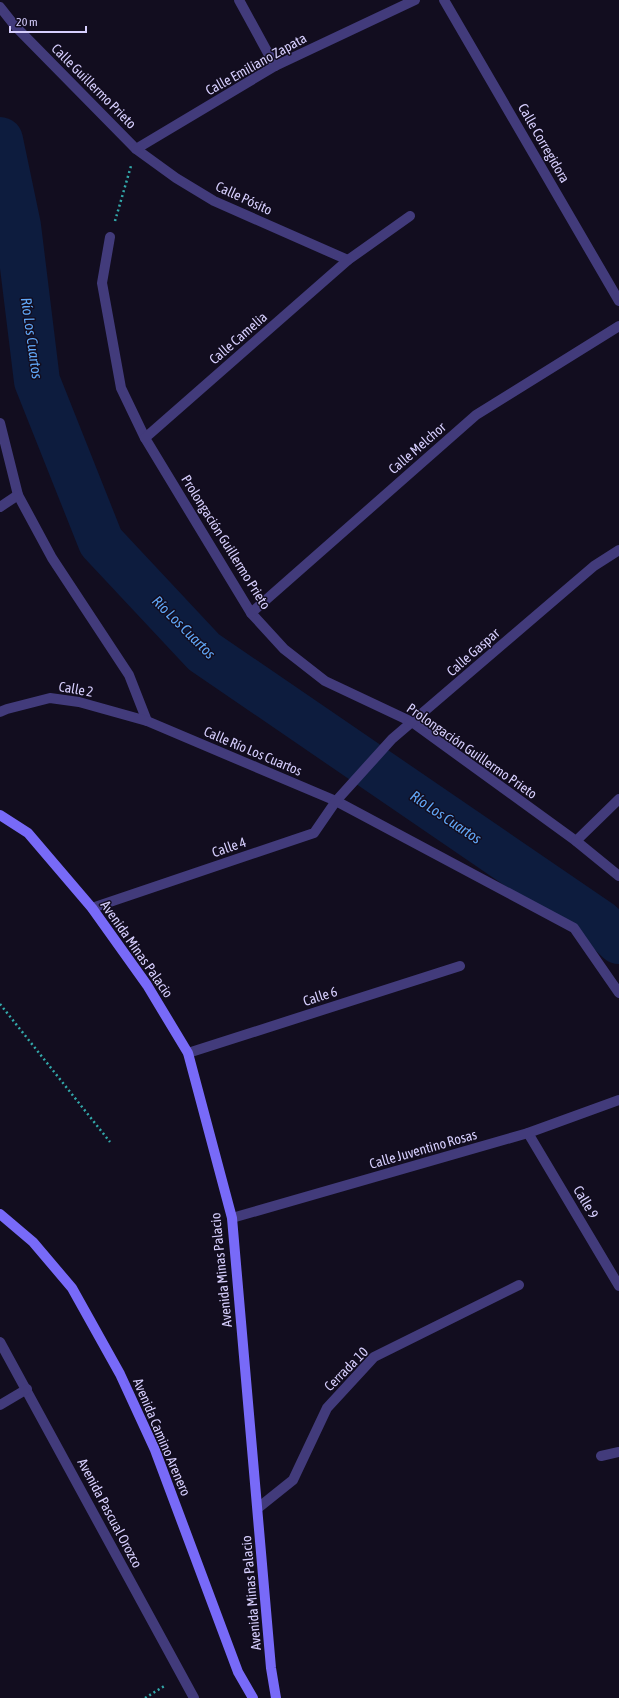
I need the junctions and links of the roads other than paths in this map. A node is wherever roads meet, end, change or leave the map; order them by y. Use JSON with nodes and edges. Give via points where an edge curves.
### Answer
{"nodes":[{"id":1,"x":239,"y":0,"type":"edge"},
{"id":2,"x":415,"y":0,"type":"edge"},
{"id":3,"x":444,"y":0,"type":"edge"},
{"id":4,"x":0,"y":7,"type":"edge"},
{"id":5,"x":275,"y":66,"type":"junction"},
{"id":6,"x":136,"y":149,"type":"junction"},
{"id":7,"x":410,"y":216,"type":"dead end"},
{"id":8,"x":110,"y":237,"type":"road end"},
{"id":9,"x":348,"y":260,"type":"junction"},
{"id":10,"x":619,"y":301,"type":"edge"},
{"id":11,"x":619,"y":326,"type":"edge"},
{"id":12,"x":0,"y":422,"type":"edge"},
{"id":13,"x":145,"y":438,"type":"junction"},
{"id":14,"x":18,"y":496,"type":"junction"},
{"id":15,"x":0,"y":507,"type":"edge"},
{"id":16,"x":619,"y":550,"type":"edge"},
{"id":17,"x":250,"y":613,"type":"junction"},
{"id":18,"x":0,"y":712,"type":"edge"},
{"id":19,"x":147,"y":721,"type":"junction"},
{"id":20,"x":412,"y":722,"type":"junction"},
{"id":21,"x":353,"y":784,"type":"joint"},
{"id":22,"x":619,"y":799,"type":"edge"},
{"id":23,"x":336,"y":801,"type":"junction"},
{"id":24,"x":0,"y":815,"type":"edge"},
{"id":25,"x":576,"y":840,"type":"junction"},
{"id":26,"x":619,"y":876,"type":"edge"},
{"id":27,"x":92,"y":908,"type":"junction"},
{"id":28,"x":460,"y":966,"type":"dead end"},
{"id":29,"x":619,"y":993,"type":"edge"},
{"id":30,"x":188,"y":1053,"type":"junction"},
{"id":31,"x":619,"y":1100,"type":"edge"},
{"id":32,"x":528,"y":1133,"type":"junction"},
{"id":33,"x":0,"y":1214,"type":"edge"},
{"id":34,"x":232,"y":1218,"type":"junction"},
{"id":35,"x":519,"y":1284,"type":"dead end"},
{"id":36,"x":619,"y":1286,"type":"edge"},
{"id":37,"x":0,"y":1342,"type":"edge"},
{"id":38,"x":27,"y":1389,"type":"junction"},
{"id":39,"x":0,"y":1405,"type":"edge"},
{"id":40,"x":619,"y":1452,"type":"edge"},
{"id":41,"x":601,"y":1456,"type":"dead end"},
{"id":42,"x":258,"y":1508,"type":"junction"},
{"id":43,"x":194,"y":1698,"type":"edge"},
{"id":44,"x":253,"y":1698,"type":"edge"},
{"id":45,"x":276,"y":1698,"type":"edge"}],
"edges":[{"from":1,"to":5,"type":"street"},
{"from":2,"to":5,"type":"street","name":"Calle Emiliano Zapata"},
{"from":3,"to":10,"type":"street","name":"Calle Corregidora"},
{"from":4,"to":6,"type":"street","name":"Calle Guillermo Prieto","via":[[15,26]]},
{"from":5,"to":6,"type":"street","name":"Calle Emiliano Zapata"},
{"from":6,"to":9,"type":"street","name":"Calle Pósito","via":[[214,201]]},
{"from":7,"to":9,"type":"street","name":"Calle Camelia"},
{"from":8,"to":13,"type":"street","name":"Prolongación Guillermo Prieto","via":[[102,282],[121,388]]},
{"from":9,"to":13,"type":"street","name":"Calle Camelia"},
{"from":11,"to":17,"type":"street","name":"Calle Melchor","via":[[476,415]]},
{"from":12,"to":14,"type":"street"},
{"from":13,"to":17,"type":"street","name":"Prolongación Guillermo Prieto"},
{"from":14,"to":15,"type":"street"},
{"from":14,"to":19,"type":"street","via":[[52,558],[130,674]]},
{"from":16,"to":20,"type":"street","name":"Calle Gaspar","via":[[594,566]]},
{"from":17,"to":20,"type":"street","name":"Prolongación Guillermo Prieto","via":[[284,649],[325,681]]},
{"from":18,"to":19,"type":"street","name":"Calle 2","via":[[50,698],[79,702]]},
{"from":19,"to":23,"type":"street","name":"Calle Río Los Cuartos"},
{"from":20,"to":21,"type":"street","name":"Calle Gaspar","via":[[392,739]]},
{"from":20,"to":25,"type":"street","name":"Prolongación Guillermo Prieto"},
{"from":21,"to":23,"type":"street","name":"Calle 4"},
{"from":22,"to":25,"type":"street"},
{"from":23,"to":27,"type":"street","name":"Calle 4","via":[[314,833]]},
{"from":23,"to":29,"type":"street","name":"Calle Río Los Cuartos","via":[[574,928]]},
{"from":24,"to":27,"type":"main road","name":"Avenida Minas Palacio","via":[[28,833]]},
{"from":25,"to":26,"type":"street","name":"Prolongación Guillermo Prieto"},
{"from":27,"to":30,"type":"main road","name":"Avenida Minas Palacio","via":[[147,985]]},
{"from":28,"to":30,"type":"street","name":"Calle 6"},
{"from":30,"to":34,"type":"main road","name":"Avenida Minas Palacio"},
{"from":31,"to":32,"type":"street","name":"Calle Juventino Rosas"},
{"from":32,"to":34,"type":"street","name":"Calle Juventino Rosas"},
{"from":32,"to":36,"type":"street","name":"Calle 9"},
{"from":33,"to":44,"type":"main road","name":"Avenida Camino Arenero","via":[[33,1242],[72,1288],[120,1374],[155,1450],[238,1672]]},
{"from":34,"to":42,"type":"main road","name":"Avenida Minas Palacio"},
{"from":35,"to":42,"type":"street","name":"Cerrada 10","via":[[374,1357],[327,1408],[293,1480]]},
{"from":37,"to":38,"type":"street","name":"Avenida Pascual Orozco"},
{"from":38,"to":39,"type":"street"},
{"from":38,"to":43,"type":"street","name":"Avenida Pascual Orozco"},
{"from":40,"to":41,"type":"street"},
{"from":42,"to":45,"type":"main road","name":"Avenida Minas Palacio","via":[[271,1668]]}]}
